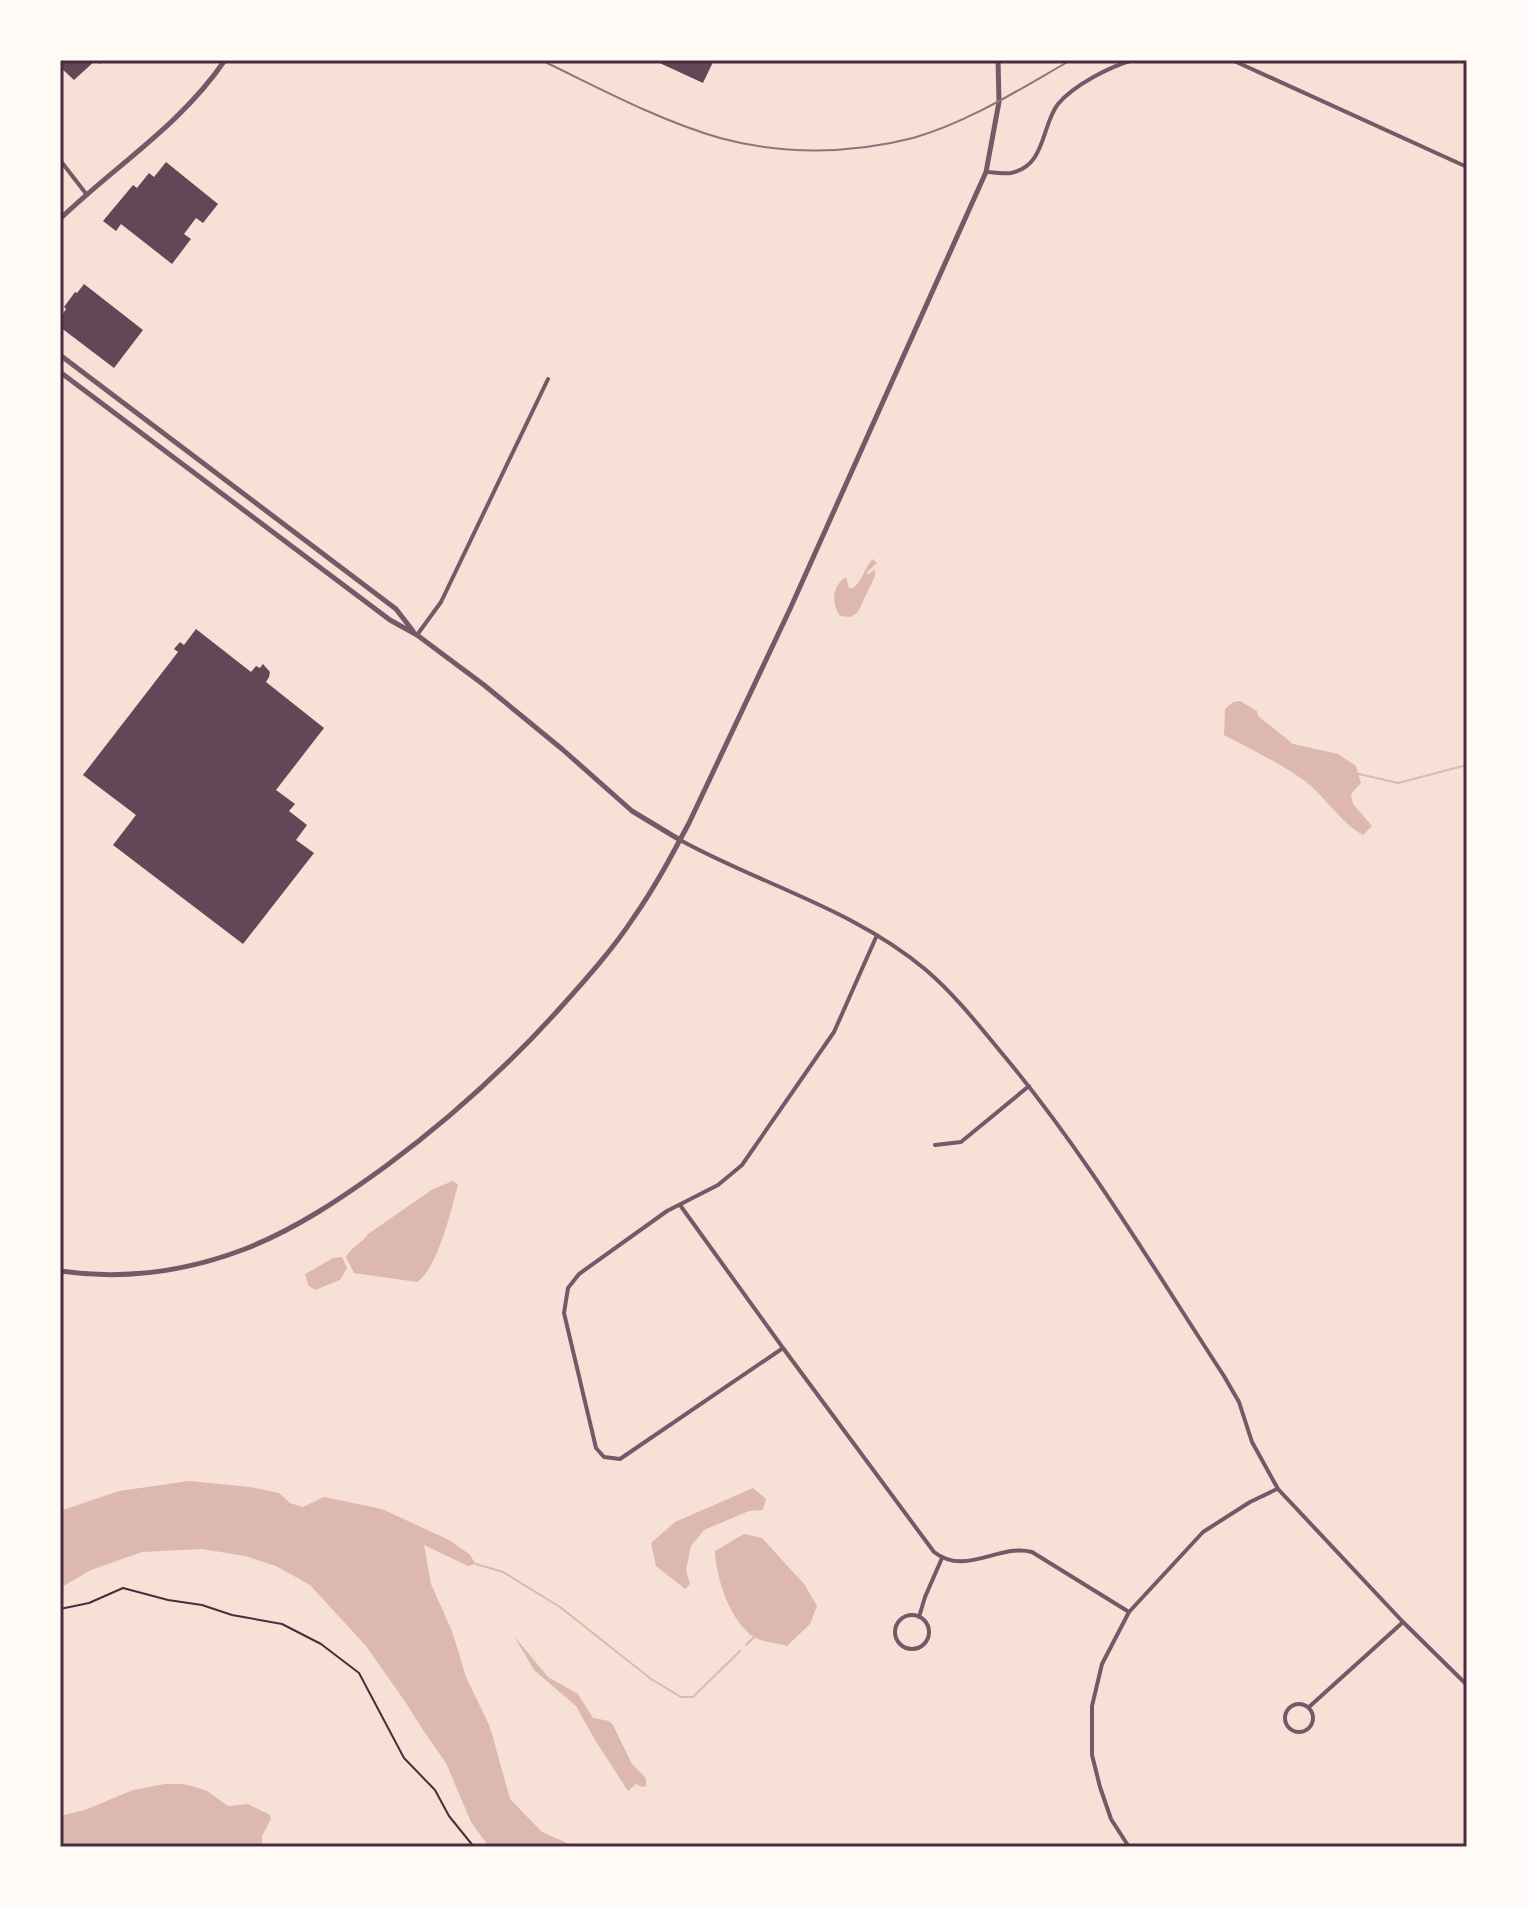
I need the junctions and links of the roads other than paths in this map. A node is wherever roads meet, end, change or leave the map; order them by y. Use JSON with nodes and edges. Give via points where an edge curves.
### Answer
{"nodes":[{"id":1,"x":225,"y":60,"type":"edge"},
{"id":2,"x":998,"y":60,"type":"edge"},
{"id":3,"x":1133,"y":60,"type":"edge"},
{"id":4,"x":1232,"y":60,"type":"edge"},
{"id":5,"x":60,"y":160,"type":"edge"},
{"id":6,"x":1467,"y":167,"type":"edge"},
{"id":7,"x":986,"y":172,"type":"junction"},
{"id":8,"x":87,"y":195,"type":"junction"},
{"id":9,"x":60,"y":219,"type":"edge"},
{"id":10,"x":60,"y":355,"type":"edge"},
{"id":11,"x":60,"y":372,"type":"edge"},
{"id":12,"x":548,"y":379,"type":"dead end"},
{"id":13,"x":417,"y":635,"type":"junction"},
{"id":14,"x":680,"y":840,"type":"junction"},
{"id":15,"x":877,"y":935,"type":"junction"},
{"id":16,"x":1029,"y":1086,"type":"junction"},
{"id":17,"x":935,"y":1145,"type":"dead end"},
{"id":18,"x":680,"y":1205,"type":"junction"},
{"id":19,"x":60,"y":1271,"type":"edge"},
{"id":20,"x":783,"y":1348,"type":"junction"},
{"id":21,"x":1278,"y":1489,"type":"junction"},
{"id":22,"x":942,"y":1558,"type":"junction"},
{"id":23,"x":1129,"y":1612,"type":"junction"},
{"id":24,"x":919,"y":1617,"type":"junction"},
{"id":25,"x":1403,"y":1622,"type":"junction"},
{"id":26,"x":1467,"y":1685,"type":"edge"},
{"id":27,"x":1309,"y":1707,"type":"junction"},
{"id":28,"x":1129,"y":1847,"type":"edge"}],
"edges":[{"from":1,"to":8,"type":"street","via":[[158,136]]},
{"from":2,"to":7,"type":"street","via":[[999,102]]},
{"from":3,"to":7,"type":"street","via":[[1071,90],[1056,107],[1038,154],[1029,163],[1011,173]]},
{"from":4,"to":6,"type":"street"},
{"from":5,"to":8,"type":"street"},
{"from":7,"to":14,"type":"street","via":[[797,595]]},
{"from":8,"to":9,"type":"street"},
{"from":10,"to":13,"type":"street","via":[[396,609]]},
{"from":11,"to":13,"type":"street"},
{"from":12,"to":13,"type":"street","via":[[441,602]]},
{"from":13,"to":14,"type":"street","via":[[632,811]]},
{"from":14,"to":15,"type":"street"},
{"from":14,"to":19,"type":"street","via":[[634,918],[527,1044],[425,1137],[361,1184],[289,1229],[207,1262],[137,1275]]},
{"from":15,"to":16,"type":"street","via":[[946,989]]},
{"from":15,"to":18,"type":"street","via":[[834,1032],[742,1165]]},
{"from":16,"to":17,"type":"street","via":[[961,1142]]},
{"from":16,"to":21,"type":"street","via":[[1091,1170],[1224,1376]]},
{"from":18,"to":20,"type":"street"},
{"from":18,"to":20,"type":"street","via":[[579,1274],[568,1288],[564,1313],[596,1448],[604,1457],[620,1459]]},
{"from":20,"to":22,"type":"street"},
{"from":21,"to":23,"type":"street","via":[[1203,1532]]},
{"from":21,"to":25,"type":"street"},
{"from":22,"to":23,"type":"street","via":[[973,1561],[1017,1550],[1032,1552]]},
{"from":22,"to":24,"type":"street"},
{"from":23,"to":28,"type":"street","via":[[1102,1664],[1092,1706],[1092,1755],[1111,1819]]},
{"from":24,"to":24,"type":"street","via":[[905,1617],[896,1626],[903,1647],[917,1649],[927,1641],[928,1627]]},
{"from":25,"to":26,"type":"street"},
{"from":25,"to":27,"type":"street"},
{"from":27,"to":27,"type":"street","via":[[1290,1707],[1285,1721],[1291,1730],[1309,1728],[1314,1717]]}]}
